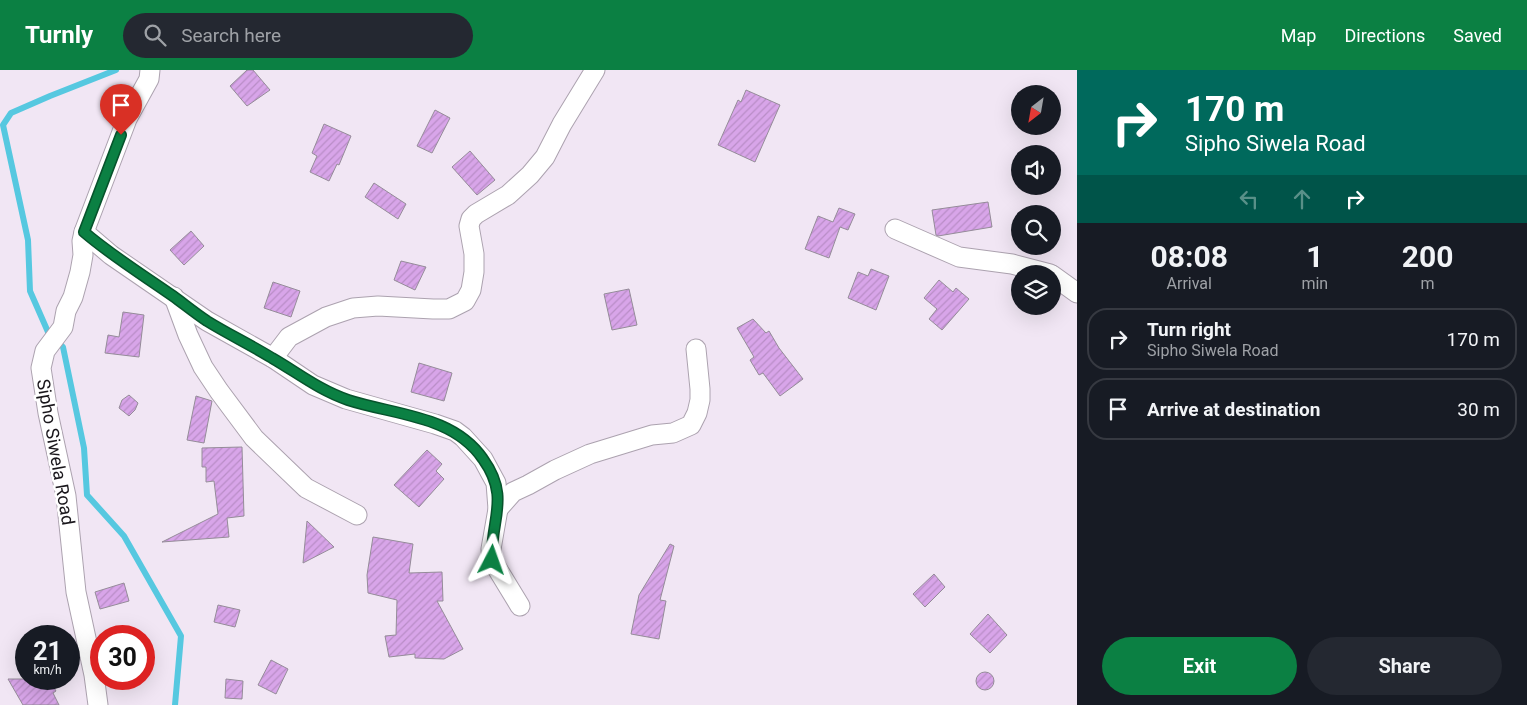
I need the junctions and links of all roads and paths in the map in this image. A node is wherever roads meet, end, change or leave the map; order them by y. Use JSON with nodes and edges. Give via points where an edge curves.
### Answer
{"nodes":[{"id":1,"x":595,"y":70,"type":"edge"},
{"id":2,"x":149,"y":74,"type":"edge"},
{"id":3,"x":895,"y":229,"type":"dead end"},
{"id":4,"x":84,"y":232,"type":"junction"},
{"id":5,"x":1016,"y":265,"type":"edge"},
{"id":6,"x":1061,"y":281,"type":"edge"},
{"id":7,"x":1077,"y":292,"type":"edge"},
{"id":8,"x":174,"y":297,"type":"junction"},
{"id":9,"x":696,"y":349,"type":"dead end"},
{"id":10,"x":273,"y":358,"type":"junction"},
{"id":11,"x":498,"y":510,"type":"junction"},
{"id":12,"x":357,"y":515,"type":"dead end"},
{"id":13,"x":520,"y":606,"type":"dead end"},
{"id":14,"x":98,"y":705,"type":"edge"}],
"edges":[{"from":1,"to":10,"type":"street","via":[[530,175],[508,195],[471,219],[474,272],[471,290],[464,301],[449,308],[433,310],[378,306],[353,308],[326,317],[289,336]]},
{"from":2,"to":4,"type":"street","name":"Sipho Siwela Road","via":[[127,119]]},
{"from":3,"to":5,"type":"street","via":[[959,257]]},
{"from":4,"to":8,"type":"street"},
{"from":4,"to":14,"type":"street","name":"Sipho Siwela Road","via":[[83,255],[73,297],[63,327],[45,350],[41,368],[66,496],[76,592]]},
{"from":6,"to":7,"type":"street"},
{"from":8,"to":10,"type":"street","via":[[207,321]]},
{"from":8,"to":12,"type":"street","via":[[203,367],[254,438],[306,488]]},
{"from":9,"to":11,"type":"street","via":[[700,400],[691,425],[673,433],[652,435],[590,454],[513,492]]},
{"from":10,"to":11,"type":"street","via":[[312,385],[346,399],[436,424],[463,436],[483,459],[496,483]]},
{"from":11,"to":13,"type":"street","via":[[492,560]]}]}
